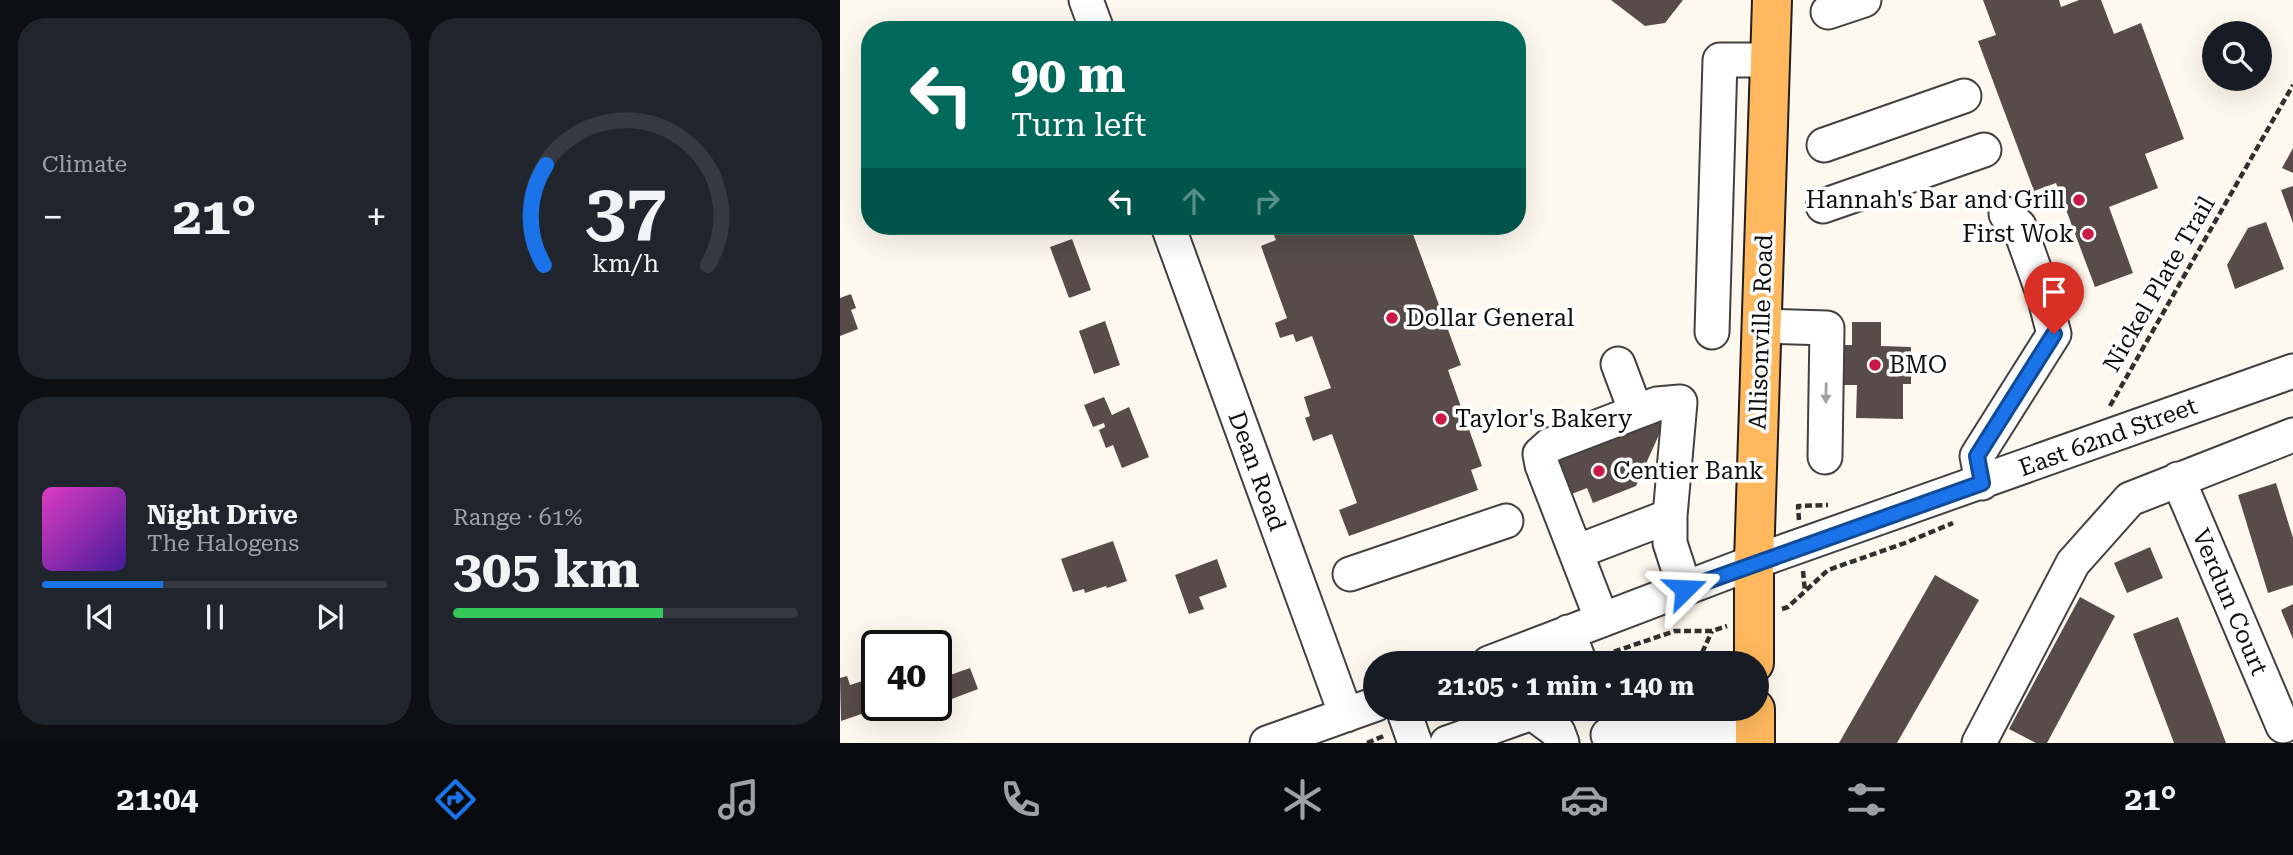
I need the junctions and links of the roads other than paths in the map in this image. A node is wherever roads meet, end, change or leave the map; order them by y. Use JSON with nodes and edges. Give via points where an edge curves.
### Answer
{"nodes":[{"id":1,"x":1086,"y":0,"type":"edge"},
{"id":2,"x":1772,"y":0,"type":"edge"},
{"id":3,"x":1864,"y":0,"type":"edge"},
{"id":4,"x":1828,"y":12,"type":"dead end"},
{"id":5,"x":1094,"y":21,"type":"edge"},
{"id":6,"x":1770,"y":60,"type":"junction"},
{"id":7,"x":1965,"y":96,"type":"dead end"},
{"id":8,"x":1824,"y":145,"type":"dead end"},
{"id":9,"x":1984,"y":150,"type":"dead end"},
{"id":10,"x":1823,"y":206,"type":"dead end"},
{"id":11,"x":2006,"y":214,"type":"dead end"},
{"id":12,"x":1172,"y":235,"type":"edge"},
{"id":13,"x":1762,"y":326,"type":"junction"},
{"id":14,"x":1712,"y":332,"type":"dead end"},
{"id":15,"x":1618,"y":364,"type":"dead end"},
{"id":16,"x":2293,"y":371,"type":"edge"},
{"id":17,"x":1636,"y":412,"type":"junction"},
{"id":18,"x":2293,"y":435,"type":"edge"},
{"id":19,"x":1825,"y":457,"type":"dead end"},
{"id":20,"x":2178,"y":479,"type":"junction"},
{"id":21,"x":1982,"y":483,"type":"junction"},
{"id":22,"x":1670,"y":516,"type":"junction"},
{"id":23,"x":1506,"y":521,"type":"dead end"},
{"id":24,"x":1576,"y":552,"type":"junction"},
{"id":25,"x":1754,"y":562,"type":"junction"},
{"id":26,"x":1350,"y":575,"type":"dead end"},
{"id":27,"x":1685,"y":589,"type":"junction"},
{"id":28,"x":1602,"y":620,"type":"junction"},
{"id":29,"x":1568,"y":632,"type":"junction"},
{"id":30,"x":1526,"y":651,"type":"edge"},
{"id":31,"x":1575,"y":651,"type":"edge"},
{"id":32,"x":1754,"y":651,"type":"edge"},
{"id":33,"x":1361,"y":710,"type":"edge"},
{"id":34,"x":1407,"y":721,"type":"edge"},
{"id":35,"x":1505,"y":721,"type":"edge"},
{"id":36,"x":1544,"y":721,"type":"edge"},
{"id":37,"x":2283,"y":726,"type":"dead end"},
{"id":38,"x":1755,"y":727,"type":"edge"},
{"id":39,"x":1606,"y":729,"type":"edge"},
{"id":40,"x":1688,"y":737,"type":"edge"},
{"id":41,"x":1267,"y":743,"type":"edge"},
{"id":42,"x":1415,"y":743,"type":"edge"},
{"id":43,"x":1447,"y":743,"type":"edge"},
{"id":44,"x":1562,"y":743,"type":"edge"},
{"id":45,"x":1979,"y":743,"type":"edge"}],
"edges":[{"from":1,"to":5,"type":"street"},
{"from":2,"to":6,"type":"main road","name":"Allisonville Road"},
{"from":3,"to":4,"type":"street"},
{"from":6,"to":13,"type":"main road","name":"Allisonville Road"},
{"from":6,"to":14,"type":"street","via":[[1720,60]]},
{"from":7,"to":8,"type":"street"},
{"from":9,"to":10,"type":"street"},
{"from":11,"to":21,"type":"street","via":[[2019,226],[2054,334],[1977,456]]},
{"from":12,"to":33,"type":"street","name":"Dean Road"},
{"from":13,"to":19,"type":"street","one_way":true,"via":[[1827,328]]},
{"from":13,"to":25,"type":"main road","name":"Allisonville Road"},
{"from":15,"to":17,"type":"street"},
{"from":16,"to":21,"type":"street","name":"East 62nd Street"},
{"from":17,"to":22,"type":"street","via":[[1680,402]]},
{"from":17,"to":24,"type":"street","via":[[1550,445],[1540,454]]},
{"from":18,"to":20,"type":"street"},
{"from":20,"to":37,"type":"street","name":"Verdun Court"},
{"from":20,"to":45,"type":"street","via":[[2130,499],[2073,563]]},
{"from":21,"to":25,"type":"street","name":"East 62nd Street"},
{"from":22,"to":24,"type":"street"},
{"from":22,"to":27,"type":"street","via":[[1670,543]]},
{"from":23,"to":26,"type":"street"},
{"from":24,"to":28,"type":"street"},
{"from":25,"to":27,"type":"street","name":"East 62nd Street"},
{"from":25,"to":32,"type":"main road","name":"Allisonville Road"},
{"from":27,"to":28,"type":"street","name":"East 62nd Street"},
{"from":28,"to":29,"type":"street","name":"East 62nd Street"},
{"from":29,"to":30,"type":"street","name":"East 62nd Street"},
{"from":29,"to":31,"type":"street"},
{"from":33,"to":41,"type":"street"},
{"from":34,"to":42,"type":"street"},
{"from":35,"to":43,"type":"street"},
{"from":36,"to":44,"type":"street","via":[[1558,732]]},
{"from":38,"to":40,"type":"street"},
{"from":39,"to":40,"type":"street"}]}
